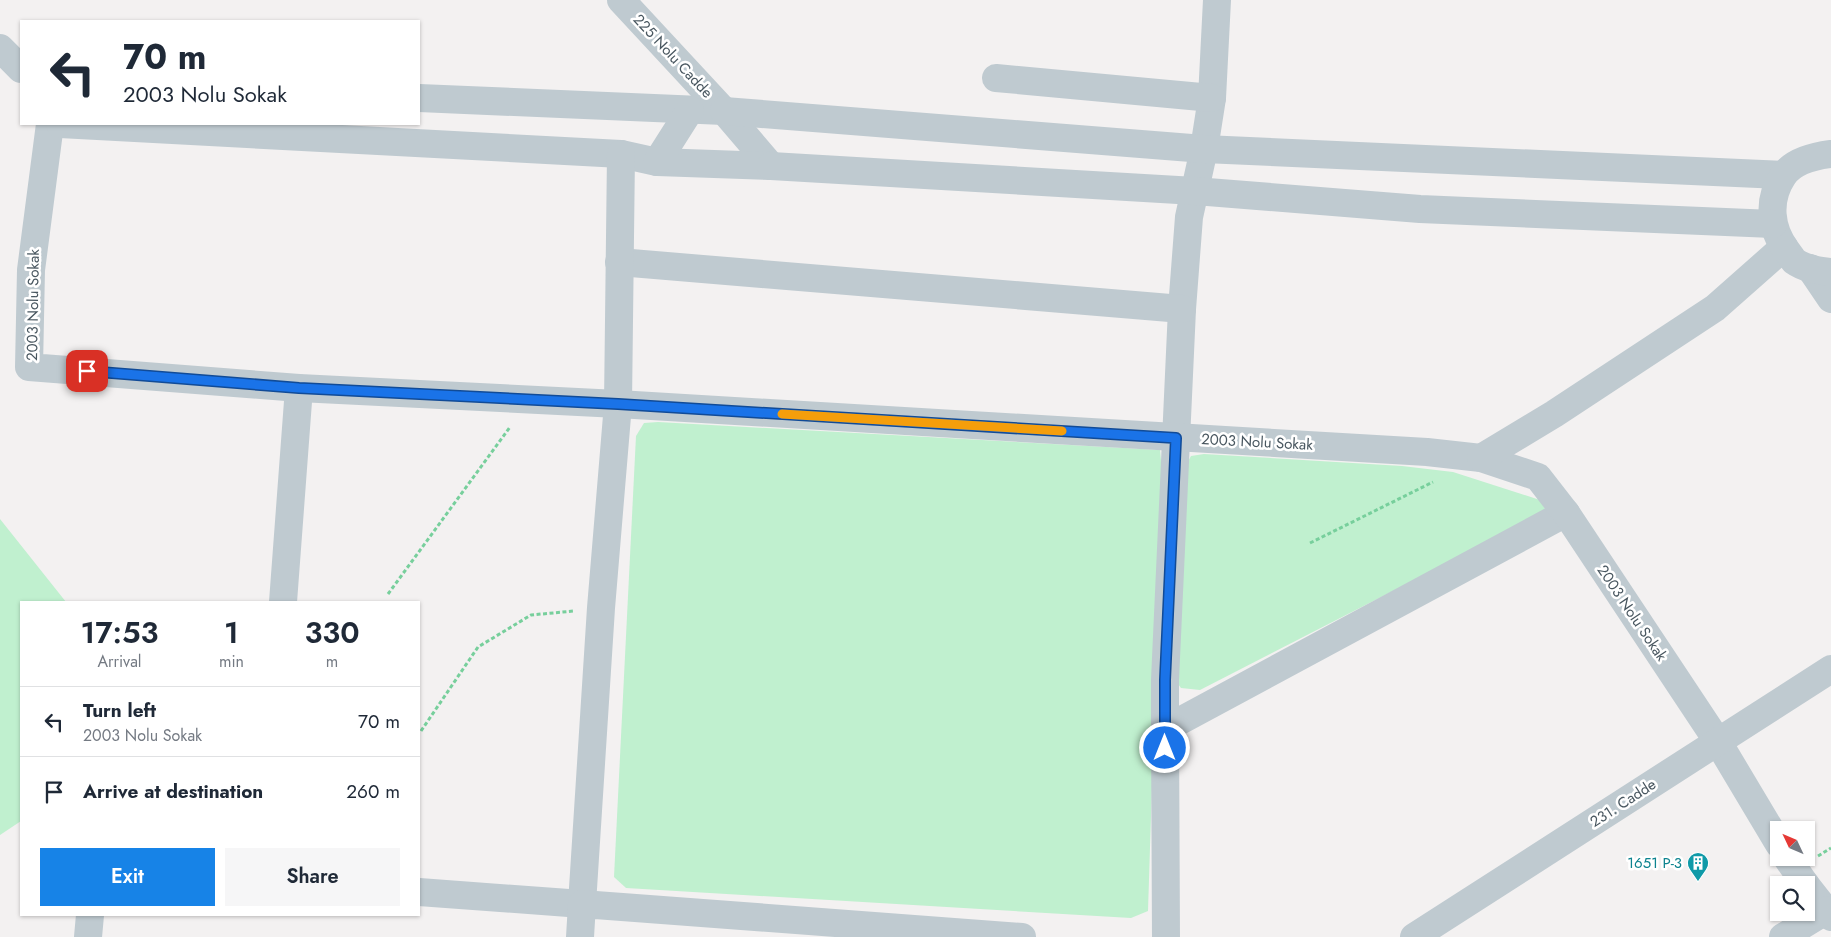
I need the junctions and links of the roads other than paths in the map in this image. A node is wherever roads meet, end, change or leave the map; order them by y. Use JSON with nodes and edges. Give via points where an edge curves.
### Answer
{"nodes":[{"id":1,"x":621,"y":0,"type":"edge"},
{"id":2,"x":1217,"y":0,"type":"edge"},
{"id":3,"x":0,"y":48,"type":"edge"},
{"id":4,"x":20,"y":68,"type":"edge"},
{"id":5,"x":996,"y":78,"type":"dead end"},
{"id":6,"x":420,"y":98,"type":"edge"},
{"id":7,"x":1212,"y":98,"type":"junction"},
{"id":8,"x":690,"y":110,"type":"junction"},
{"id":9,"x":724,"y":111,"type":"junction"},
{"id":10,"x":50,"y":125,"type":"edge"},
{"id":11,"x":79,"y":125,"type":"edge"},
{"id":12,"x":1204,"y":149,"type":"junction"},
{"id":13,"x":621,"y":154,"type":"junction"},
{"id":14,"x":1831,"y":154,"type":"edge"},
{"id":15,"x":658,"y":162,"type":"junction"},
{"id":16,"x":772,"y":166,"type":"junction"},
{"id":17,"x":1783,"y":174,"type":"junction"},
{"id":18,"x":1195,"y":192,"type":"junction"},
{"id":19,"x":1779,"y":236,"type":"junction"},
{"id":20,"x":619,"y":262,"type":"junction"},
{"id":21,"x":1821,"y":270,"type":"edge"},
{"id":22,"x":1831,"y":299,"type":"edge"},
{"id":23,"x":1182,"y":309,"type":"junction"},
{"id":24,"x":299,"y":388,"type":"junction"},
{"id":25,"x":618,"y":404,"type":"junction"},
{"id":26,"x":1176,"y":438,"type":"junction"},
{"id":27,"x":1481,"y":458,"type":"junction"},
{"id":28,"x":1566,"y":514,"type":"junction"},
{"id":29,"x":283,"y":601,"type":"edge"},
{"id":30,"x":1831,"y":670,"type":"edge"},
{"id":31,"x":1165,"y":729,"type":"junction"},
{"id":32,"x":1718,"y":742,"type":"junction"},
{"id":33,"x":1770,"y":829,"type":"edge"},
{"id":34,"x":420,"y":892,"type":"edge"},
{"id":35,"x":1815,"y":896,"type":"edge"},
{"id":36,"x":582,"y":904,"type":"junction"},
{"id":37,"x":1829,"y":914,"type":"edge"},
{"id":38,"x":90,"y":916,"type":"edge"},
{"id":39,"x":88,"y":937,"type":"edge"},
{"id":40,"x":580,"y":937,"type":"edge"},
{"id":41,"x":1022,"y":937,"type":"edge"},
{"id":42,"x":1166,"y":937,"type":"edge"},
{"id":43,"x":1414,"y":937,"type":"edge"},
{"id":44,"x":1783,"y":937,"type":"edge"}],
"edges":[{"from":1,"to":9,"type":"street","name":"225 Nolu Cadde"},
{"from":2,"to":7,"type":"street"},
{"from":3,"to":4,"type":"street"},
{"from":5,"to":7,"type":"street"},
{"from":6,"to":8,"type":"street"},
{"from":7,"to":12,"type":"street"},
{"from":8,"to":9,"type":"street"},
{"from":8,"to":15,"type":"street"},
{"from":9,"to":12,"type":"street"},
{"from":9,"to":16,"type":"street","name":"225 Nolu Cadde"},
{"from":10,"to":24,"type":"street","name":"2003 Nolu Sokak","via":[[31,270],[29,367]]},
{"from":11,"to":13,"type":"street"},
{"from":12,"to":17,"type":"street"},
{"from":12,"to":18,"type":"street"},
{"from":13,"to":15,"type":"street"},
{"from":13,"to":20,"type":"street"},
{"from":14,"to":17,"type":"street","via":[[1798,163]]},
{"from":15,"to":16,"type":"street"},
{"from":16,"to":18,"type":"street"},
{"from":17,"to":19,"type":"street","via":[[1773,199]]},
{"from":18,"to":19,"type":"street"},
{"from":18,"to":23,"type":"street","via":[[1189,217]]},
{"from":19,"to":21,"type":"street","via":[[1794,260]]},
{"from":19,"to":27,"type":"street","via":[[1714,308],[1554,414]]},
{"from":20,"to":23,"type":"street"},
{"from":20,"to":25,"type":"street"},
{"from":21,"to":22,"type":"street"},
{"from":23,"to":26,"type":"street"},
{"from":24,"to":25,"type":"street","name":"2003 Nolu Sokak"},
{"from":24,"to":29,"type":"street"},
{"from":25,"to":26,"type":"street","name":"2003 Nolu Sokak"},
{"from":25,"to":36,"type":"street"},
{"from":26,"to":27,"type":"street","name":"2003 Nolu Sokak"},
{"from":26,"to":31,"type":"street"},
{"from":27,"to":28,"type":"street","name":"2003 Nolu Sokak","via":[[1538,477]]},
{"from":28,"to":31,"type":"street"},
{"from":28,"to":32,"type":"street","name":"2003 Nolu Sokak"},
{"from":30,"to":32,"type":"street","name":"231. Cadde"},
{"from":31,"to":42,"type":"street"},
{"from":32,"to":33,"type":"street","name":"2003 Nolu Sokak"},
{"from":32,"to":43,"type":"street","name":"231. Cadde"},
{"from":34,"to":36,"type":"street"},
{"from":35,"to":37,"type":"street"},
{"from":36,"to":40,"type":"street"},
{"from":36,"to":41,"type":"street"},
{"from":37,"to":44,"type":"street"},
{"from":38,"to":39,"type":"street"}]}
